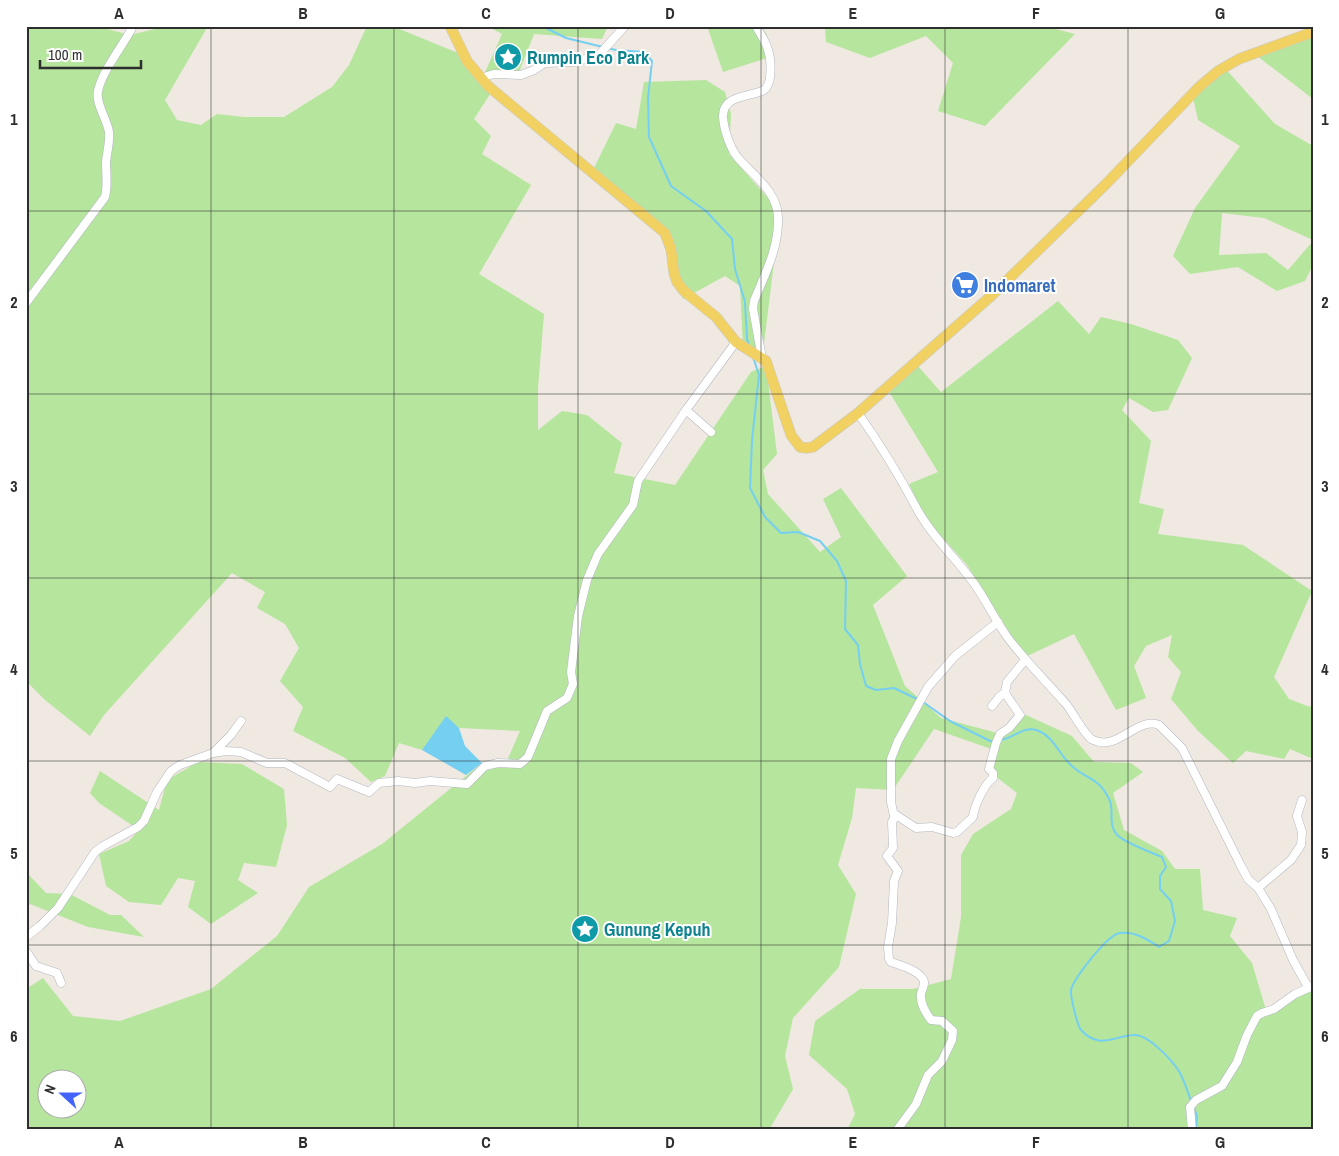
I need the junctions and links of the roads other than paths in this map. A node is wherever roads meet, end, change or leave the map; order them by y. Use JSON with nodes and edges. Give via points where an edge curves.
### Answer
{"nodes":[{"id":1,"x":133,"y":26,"type":"edge"},
{"id":2,"x":450,"y":26,"type":"edge"},
{"id":3,"x":625,"y":26,"type":"edge"},
{"id":4,"x":756,"y":26,"type":"edge"},
{"id":5,"x":1313,"y":32,"type":"edge"},
{"id":6,"x":480,"y":78,"type":"junction"},
{"id":7,"x":26,"y":303,"type":"edge"},
{"id":8,"x":740,"y":346,"type":"junction"},
{"id":9,"x":760,"y":357,"type":"junction"},
{"id":10,"x":686,"y":410,"type":"junction"},
{"id":11,"x":858,"y":413,"type":"junction"},
{"id":12,"x":711,"y":432,"type":"dead end"},
{"id":13,"x":998,"y":622,"type":"junction"},
{"id":14,"x":1025,"y":660,"type":"junction"},
{"id":15,"x":1005,"y":693,"type":"junction"},
{"id":16,"x":992,"y":706,"type":"dead end"},
{"id":17,"x":241,"y":721,"type":"dead end"},
{"id":18,"x":213,"y":753,"type":"junction"},
{"id":19,"x":1302,"y":800,"type":"dead end"},
{"id":20,"x":894,"y":816,"type":"junction"},
{"id":21,"x":1258,"y":888,"type":"junction"},
{"id":22,"x":26,"y":937,"type":"edge"},
{"id":23,"x":26,"y":951,"type":"edge"},
{"id":24,"x":61,"y":983,"type":"dead end"},
{"id":25,"x":1311,"y":987,"type":"edge"},
{"id":26,"x":898,"y":1130,"type":"edge"},
{"id":27,"x":1192,"y":1130,"type":"edge"}],
"edges":[{"from":1,"to":7,"type":"street","via":[[98,92],[109,130],[105,197]]},
{"from":2,"to":6,"type":"main road","via":[[467,61]]},
{"from":3,"to":6,"type":"street","via":[[598,56],[573,62],[545,63],[521,75],[494,74]]},
{"from":4,"to":9,"type":"street","via":[[769,52],[769,86],[734,99],[726,106],[723,118],[734,152],[768,190],[777,209],[774,251],[753,309]]},
{"from":5,"to":11,"type":"main road","via":[[1229,64],[1199,88],[991,296]]},
{"from":6,"to":8,"type":"main road","via":[[665,233],[677,282],[716,317]]},
{"from":8,"to":9,"type":"main road"},
{"from":8,"to":10,"type":"street"},
{"from":9,"to":11,"type":"main road","via":[[769,366],[791,435],[800,447],[813,446]]},
{"from":10,"to":12,"type":"street"},
{"from":10,"to":18,"type":"street","via":[[638,482],[632,505],[598,554],[578,616],[570,672],[573,684],[567,698],[547,710],[528,758],[520,764],[485,766],[467,784],[398,780],[379,783],[369,792],[337,779],[330,787],[285,763],[268,763],[241,752]]},
{"from":11,"to":13,"type":"street","via":[[895,467],[917,509],[971,579]]},
{"from":13,"to":14,"type":"street"},
{"from":13,"to":20,"type":"street","via":[[944,668],[916,706],[891,759]]},
{"from":14,"to":15,"type":"street","via":[[1006,682]]},
{"from":14,"to":21,"type":"street","via":[[1074,713],[1093,740],[1110,742],[1150,723],[1167,732],[1182,748],[1248,879]]},
{"from":15,"to":16,"type":"street"},
{"from":15,"to":20,"type":"street","via":[[1020,715],[1000,734],[989,769],[993,778],[984,788],[973,817],[958,832],[948,833],[932,827],[916,828]]},
{"from":17,"to":18,"type":"street"},
{"from":18,"to":22,"type":"street","via":[[180,764],[172,771],[157,792],[144,821],[95,852],[58,908]]},
{"from":19,"to":21,"type":"street","via":[[1297,816],[1302,832],[1300,845],[1291,860]]},
{"from":20,"to":26,"type":"street","via":[[893,848],[887,856],[898,871],[894,881],[889,959],[923,978],[923,1008],[931,1020],[942,1021],[953,1031],[942,1061],[928,1075],[916,1104]]},
{"from":21,"to":25,"type":"street","via":[[1271,909],[1293,960]]},
{"from":23,"to":24,"type":"street","via":[[36,966],[57,973]]},
{"from":25,"to":27,"type":"street","via":[[1257,1016],[1237,1062],[1222,1086],[1196,1100],[1190,1107]]}]}
